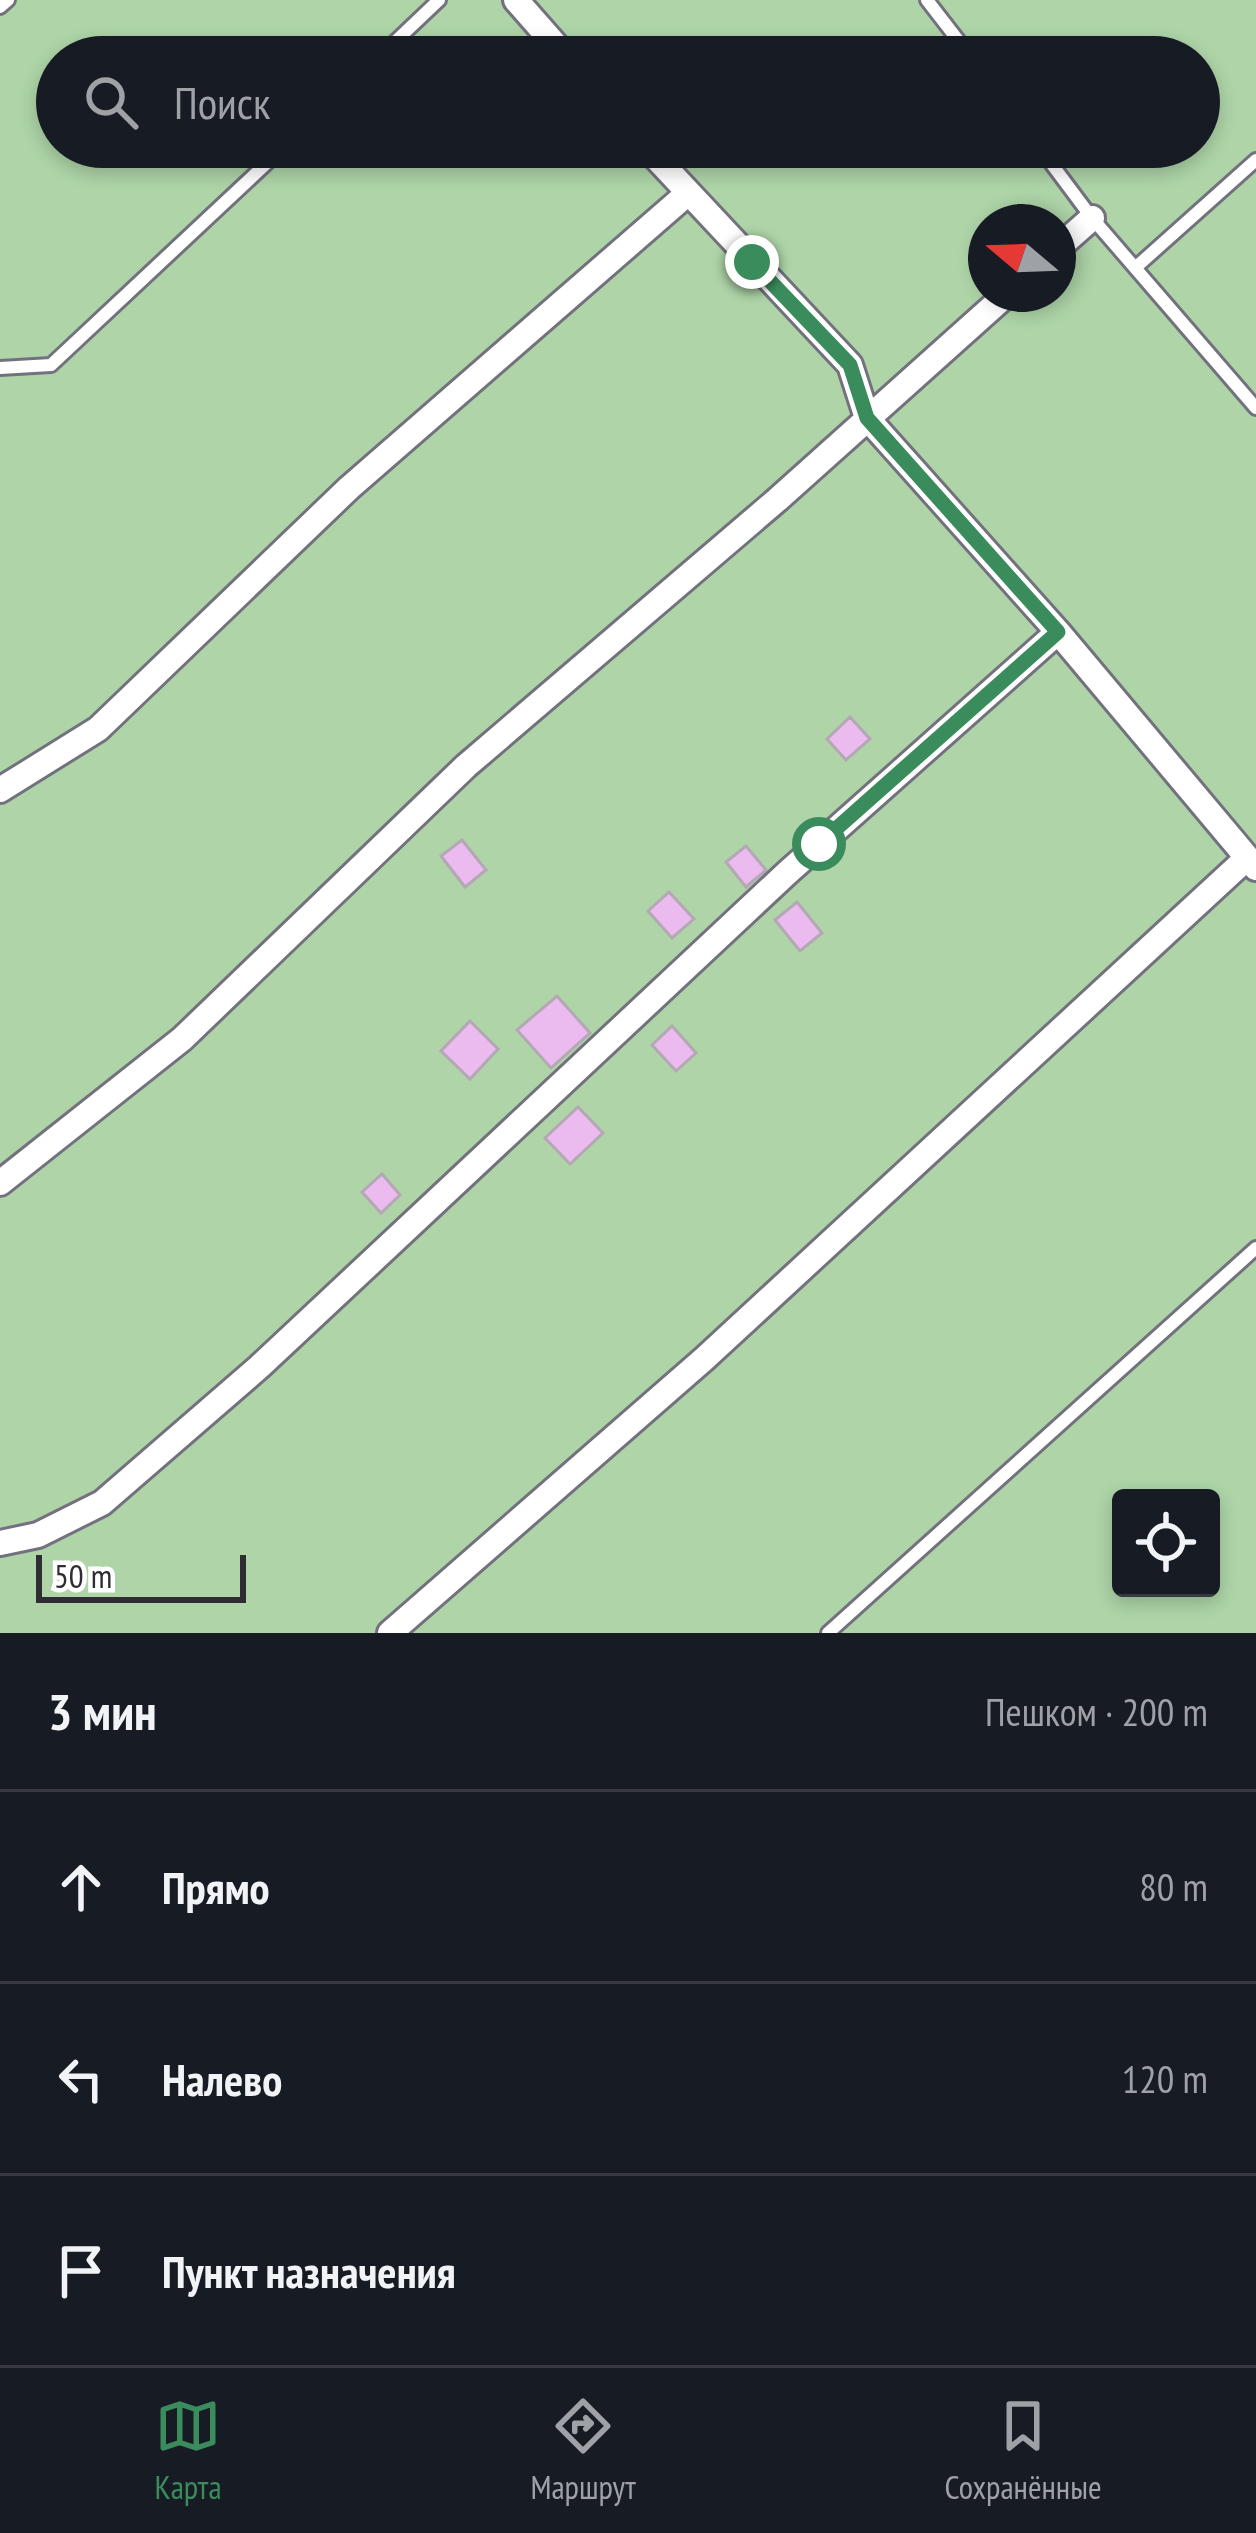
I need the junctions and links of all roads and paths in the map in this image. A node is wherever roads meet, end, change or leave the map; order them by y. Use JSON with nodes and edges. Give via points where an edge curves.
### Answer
{"nodes":[{"id":1,"x":8,"y":0,"type":"edge"},
{"id":2,"x":439,"y":0,"type":"edge"},
{"id":3,"x":516,"y":0,"type":"edge"},
{"id":4,"x":927,"y":0,"type":"edge"},
{"id":5,"x":0,"y":7,"type":"edge"},
{"id":6,"x":401,"y":36,"type":"edge"},
{"id":7,"x":548,"y":36,"type":"edge"},
{"id":8,"x":955,"y":36,"type":"edge"},
{"id":9,"x":1256,"y":160,"type":"edge"},
{"id":10,"x":262,"y":168,"type":"edge"},
{"id":11,"x":664,"y":168,"type":"edge"},
{"id":12,"x":1055,"y":168,"type":"edge"},
{"id":13,"x":687,"y":194,"type":"junction"},
{"id":14,"x":1092,"y":218,"type":"junction"},
{"id":15,"x":1076,"y":232,"type":"edge"},
{"id":16,"x":1135,"y":268,"type":"junction"},
{"id":17,"x":987,"y":312,"type":"edge"},
{"id":18,"x":0,"y":368,"type":"edge"},
{"id":19,"x":1256,"y":408,"type":"edge"},
{"id":20,"x":867,"y":418,"type":"junction"},
{"id":21,"x":1058,"y":632,"type":"junction"},
{"id":22,"x":0,"y":790,"type":"edge"},
{"id":23,"x":1252,"y":863,"type":"edge"},
{"id":24,"x":0,"y":1183,"type":"edge"},
{"id":25,"x":1256,"y":1248,"type":"edge"},
{"id":26,"x":0,"y":1543,"type":"edge"},
{"id":27,"x":390,"y":1633,"type":"edge"},
{"id":28,"x":828,"y":1633,"type":"edge"}],
"edges":[{"from":1,"to":5,"type":"lane"},
{"from":2,"to":6,"type":"lane"},
{"from":3,"to":7,"type":"street"},
{"from":4,"to":8,"type":"lane"},
{"from":9,"to":16,"type":"lane"},
{"from":10,"to":18,"type":"lane","via":[[51,365]]},
{"from":11,"to":13,"type":"street"},
{"from":12,"to":14,"type":"lane"},
{"from":13,"to":20,"type":"street","via":[[850,365]]},
{"from":13,"to":22,"type":"street","via":[[349,488],[98,729]]},
{"from":14,"to":15,"type":"street"},
{"from":14,"to":16,"type":"lane"},
{"from":16,"to":19,"type":"lane"},
{"from":17,"to":20,"type":"street"},
{"from":20,"to":21,"type":"street"},
{"from":20,"to":24,"type":"street","via":[[466,766],[182,1039]]},
{"from":21,"to":23,"type":"street"},
{"from":21,"to":26,"type":"street","via":[[102,1503],[38,1535]]},
{"from":23,"to":27,"type":"street"},
{"from":25,"to":28,"type":"lane"}]}
